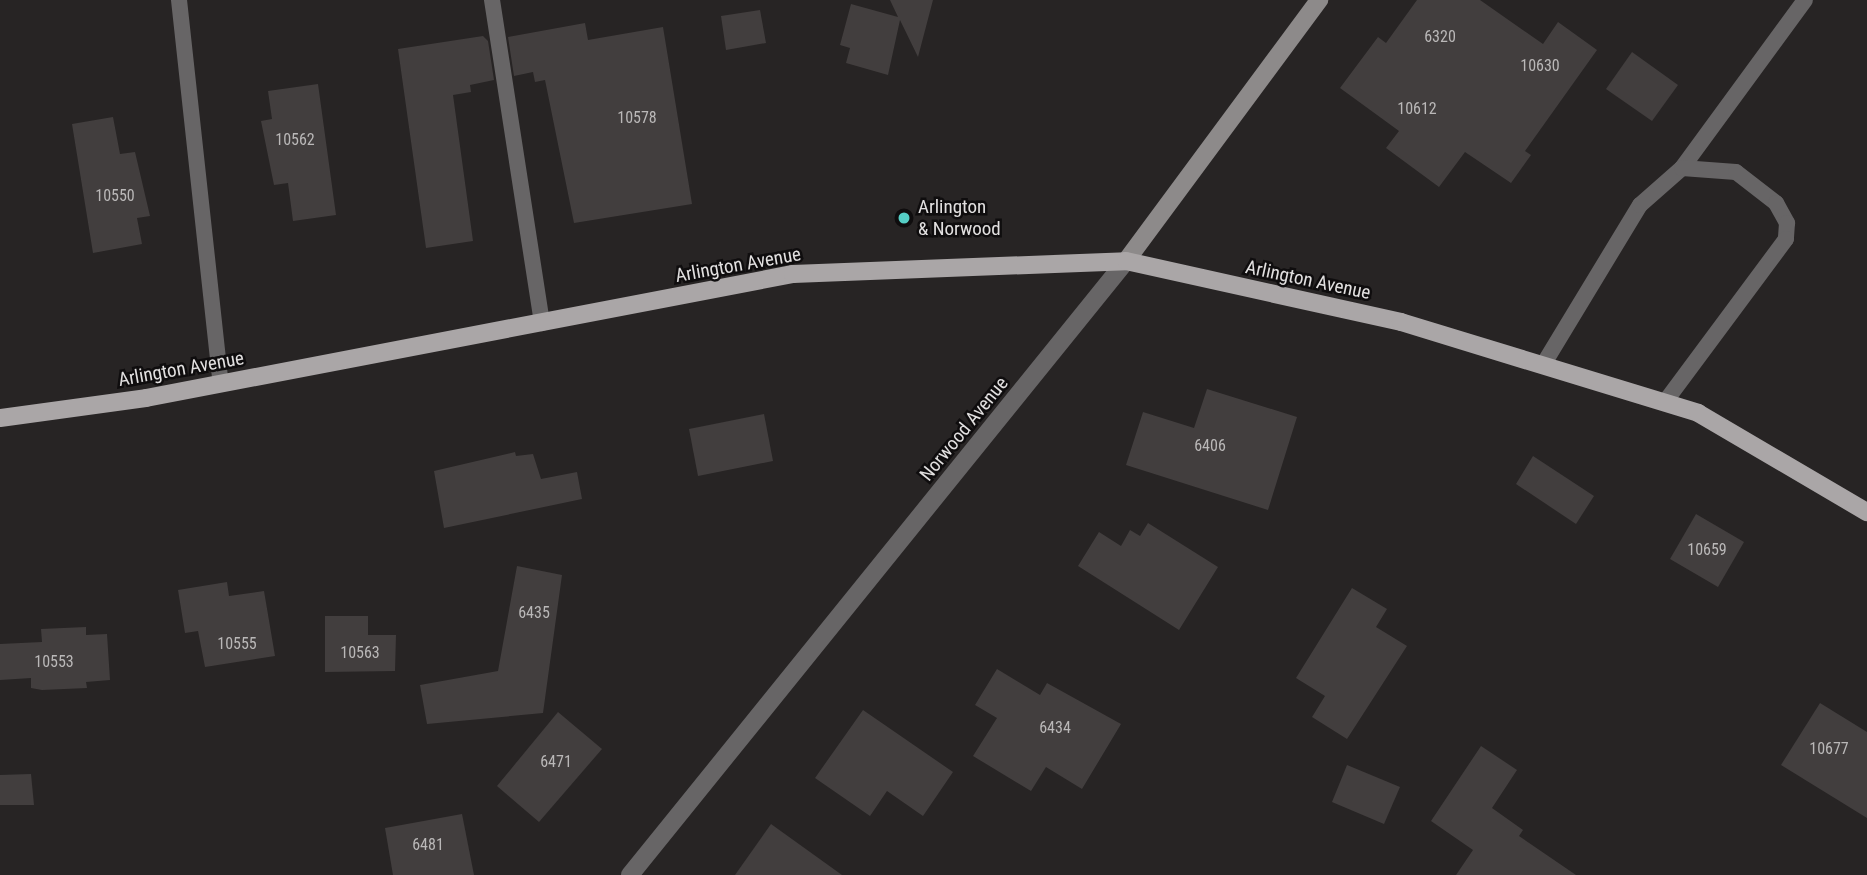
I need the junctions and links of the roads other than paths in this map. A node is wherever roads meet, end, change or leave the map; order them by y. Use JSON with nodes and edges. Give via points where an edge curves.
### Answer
{"nodes":[{"id":1,"x":179,"y":0,"type":"edge"},
{"id":2,"x":492,"y":0,"type":"edge"},
{"id":3,"x":1319,"y":0,"type":"edge"},
{"id":4,"x":1805,"y":0,"type":"edge"},
{"id":5,"x":1682,"y":169,"type":"junction"},
{"id":6,"x":1126,"y":261,"type":"junction"},
{"id":7,"x":542,"y":323,"type":"junction"},
{"id":8,"x":1544,"y":365,"type":"junction"},
{"id":9,"x":221,"y":384,"type":"junction"},
{"id":10,"x":1665,"y":402,"type":"junction"},
{"id":11,"x":0,"y":418,"type":"edge"},
{"id":12,"x":1867,"y":512,"type":"edge"},
{"id":13,"x":630,"y":875,"type":"edge"}],
"edges":[{"from":1,"to":9,"type":"lane"},
{"from":2,"to":7,"type":"lane"},
{"from":3,"to":6,"type":"street","name":"Norwood Avenue"},
{"from":4,"to":5,"type":"lane"},
{"from":5,"to":8,"type":"lane","via":[[1640,205]]},
{"from":5,"to":10,"type":"lane","via":[[1736,172],[1776,203],[1787,223],[1786,239]]},
{"from":6,"to":7,"type":"main road","name":"Arlington Avenue","via":[[793,274]]},
{"from":6,"to":8,"type":"main road","name":"Arlington Avenue","via":[[1401,322]]},
{"from":6,"to":13,"type":"street","name":"Norwood Avenue"},
{"from":7,"to":9,"type":"main road","name":"Arlington Avenue"},
{"from":8,"to":10,"type":"main road","name":"Arlington Avenue"},
{"from":9,"to":11,"type":"main road","name":"Arlington Avenue"},
{"from":10,"to":12,"type":"main road","name":"Arlington Avenue","via":[[1698,413]]}]}
